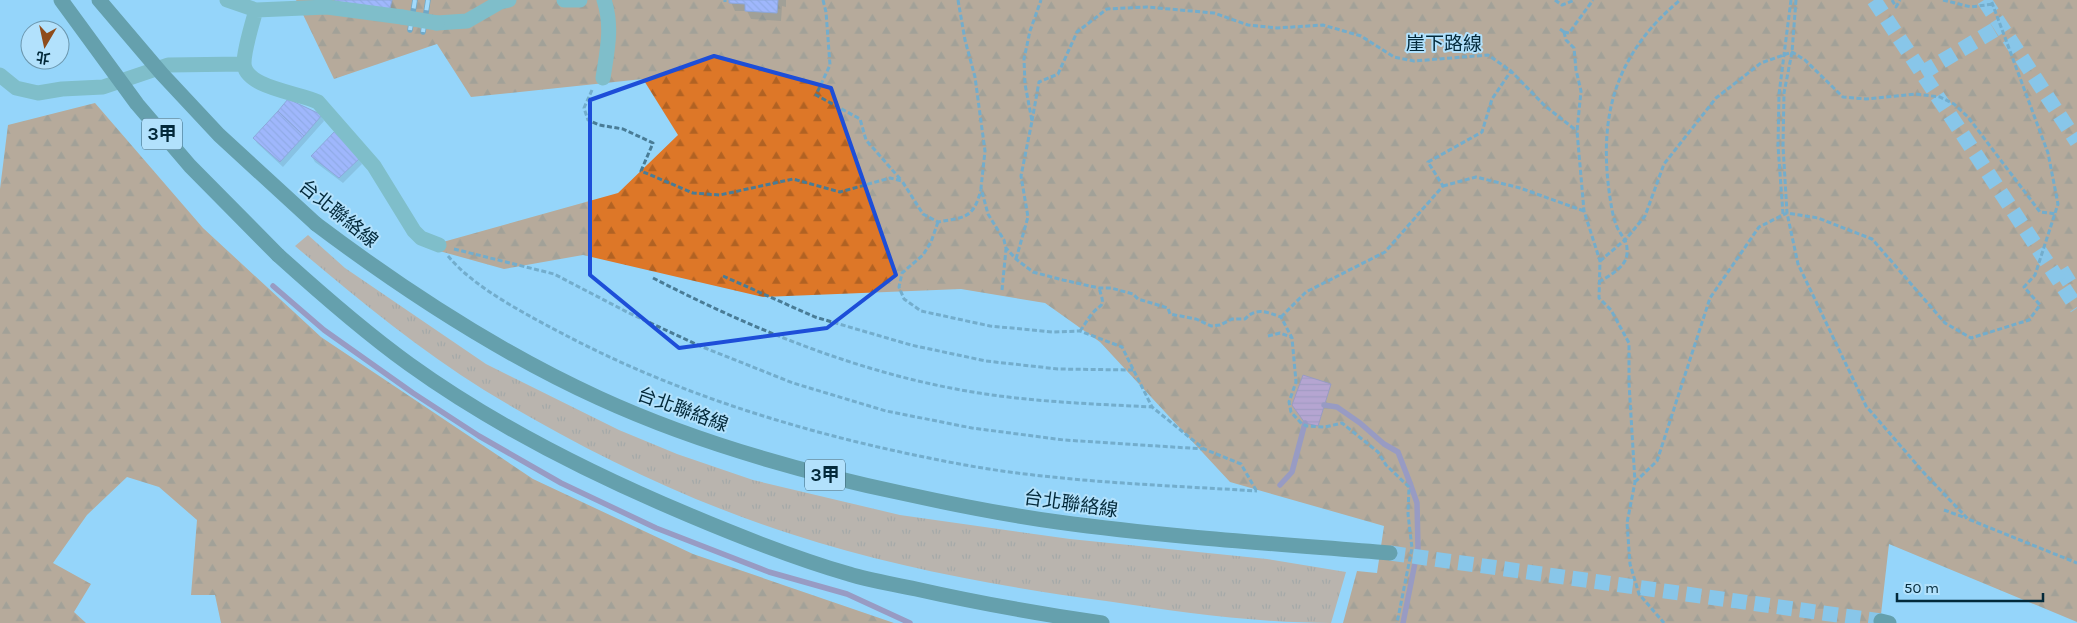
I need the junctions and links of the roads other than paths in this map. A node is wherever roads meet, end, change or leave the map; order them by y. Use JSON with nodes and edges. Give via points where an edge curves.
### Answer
{"nodes":[{"id":1,"x":61,"y":0,"type":"edge"},
{"id":2,"x":99,"y":0,"type":"edge"},
{"id":3,"x":228,"y":0,"type":"edge"},
{"id":4,"x":509,"y":0,"type":"edge"},
{"id":5,"x":564,"y":0,"type":"edge"},
{"id":6,"x":580,"y":0,"type":"edge"},
{"id":7,"x":604,"y":0,"type":"edge"},
{"id":8,"x":256,"y":10,"type":"junction"},
{"id":9,"x":244,"y":64,"type":"junction"},
{"id":10,"x":0,"y":75,"type":"edge"},
{"id":11,"x":603,"y":78,"type":"road end"},
{"id":12,"x":439,"y":245,"type":"road end"},
{"id":13,"x":1390,"y":553,"type":"tunnel mouth"},
{"id":14,"x":1102,"y":623,"type":"edge"}],
"edges":[{"from":1,"to":14,"type":"highway","number":"3甲","bridge":true,"via":[[137,104],[190,166],[278,255],[409,364],[496,420],[570,461],[646,497],[747,540],[850,575],[1049,616]]},
{"from":2,"to":13,"type":"highway","name":"台北聯絡線","number":"3甲","bridge":true,"via":[[219,135],[316,224],[440,313],[598,398],[671,428],[772,462],[962,506],[1142,532]]},
{"from":3,"to":8,"type":"street"},
{"from":4,"to":8,"type":"street","bridge":true,"via":[[455,23],[327,7]]},
{"from":5,"to":6,"type":"street"},
{"from":7,"to":11,"type":"street","via":[[609,14],[610,35]]},
{"from":8,"to":9,"type":"street"},
{"from":9,"to":10,"type":"street","via":[[168,65],[104,87],[38,93],[16,88]]},
{"from":9,"to":12,"type":"street","via":[[247,73],[256,81],[318,102],[374,166],[414,231],[421,238]]}]}
